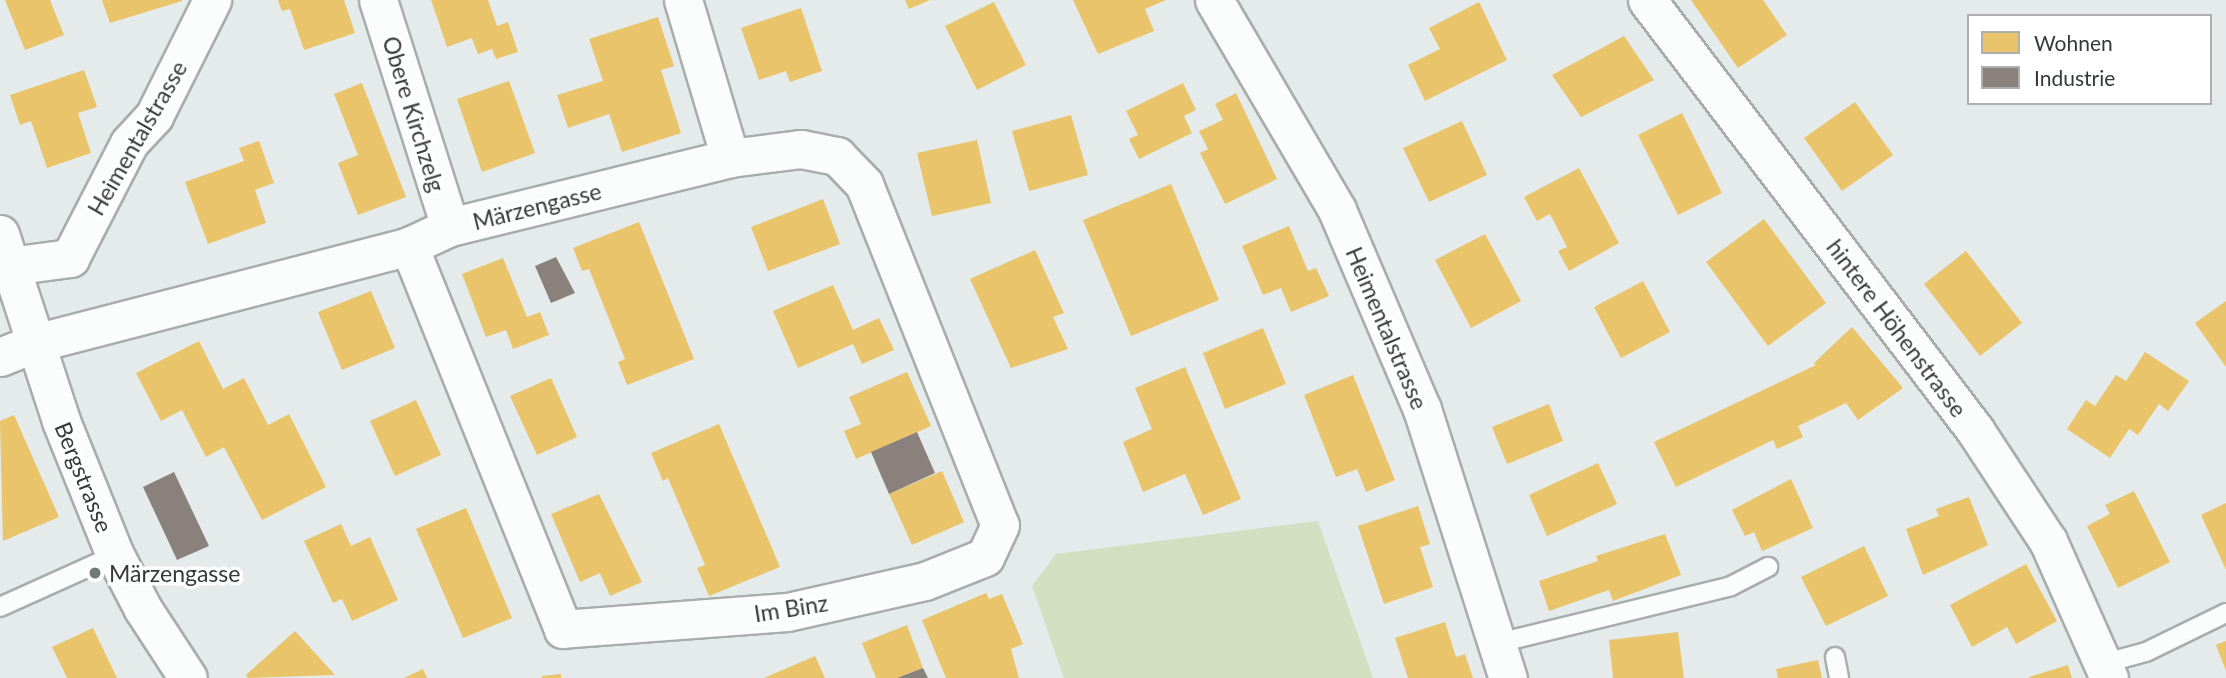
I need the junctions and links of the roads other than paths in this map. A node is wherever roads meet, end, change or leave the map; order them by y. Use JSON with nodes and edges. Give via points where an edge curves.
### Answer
{"nodes":[{"id":1,"x":212,"y":0,"type":"edge"},
{"id":2,"x":378,"y":0,"type":"edge"},
{"id":3,"x":683,"y":0,"type":"edge"},
{"id":4,"x":1214,"y":0,"type":"edge"},
{"id":5,"x":1647,"y":0,"type":"edge"},
{"id":6,"x":837,"y":156,"type":"joint"},
{"id":7,"x":730,"y":158,"type":"junction"},
{"id":8,"x":450,"y":227,"type":"junction"},
{"id":9,"x":409,"y":246,"type":"junction"},
{"id":10,"x":5,"y":250,"type":"edge"},
{"id":11,"x":35,"y":343,"type":"junction"},
{"id":12,"x":0,"y":357,"type":"edge"},
{"id":13,"x":115,"y":555,"type":"junction"},
{"id":14,"x":1768,"y":567,"type":"dead end"},
{"id":15,"x":0,"y":607,"type":"edge"},
{"id":16,"x":2226,"y":613,"type":"edge"},
{"id":17,"x":1498,"y":643,"type":"junction"},
{"id":18,"x":1835,"y":657,"type":"dead end"},
{"id":19,"x":2107,"y":671,"type":"edge"},
{"id":20,"x":188,"y":678,"type":"edge"},
{"id":21,"x":1508,"y":678,"type":"edge"},
{"id":22,"x":1839,"y":678,"type":"edge"}],
"edges":[{"from":1,"to":10,"type":"street","name":"Heimentalstrasse","via":[[154,116],[129,143],[70,258]]},
{"from":2,"to":8,"type":"street","name":"Obere Kirchzelg"},
{"from":3,"to":7,"type":"street"},
{"from":4,"to":17,"type":"street","name":"Heimentalstrasse","via":[[1337,210],[1422,409]]},
{"from":5,"to":19,"type":"street","name":"hintere Höhenstrasse","via":[[1975,430],[2049,541]]},
{"from":6,"to":7,"type":"street","name":"Märzengasse","via":[[801,149]]},
{"from":6,"to":9,"type":"street","name":"Im Binz","via":[[864,184],[1000,525],[985,557],[925,581],[787,612],[562,629]]},
{"from":7,"to":8,"type":"street","name":"Märzengasse"},
{"from":8,"to":9,"type":"street","name":"Märzengasse"},
{"from":9,"to":11,"type":"street","name":"Märzengasse"},
{"from":10,"to":11,"type":"street","name":"Bergstrasse"},
{"from":11,"to":12,"type":"street","name":"Märzengasse"},
{"from":11,"to":13,"type":"street","name":"Bergstrasse"},
{"from":13,"to":15,"type":"lane"},
{"from":13,"to":20,"type":"street","name":"Bergstrasse"},
{"from":14,"to":17,"type":"lane","via":[[1721,588]]},
{"from":16,"to":19,"type":"lane"},
{"from":17,"to":21,"type":"street","name":"Heimentalstrasse"},
{"from":18,"to":22,"type":"lane"}]}
